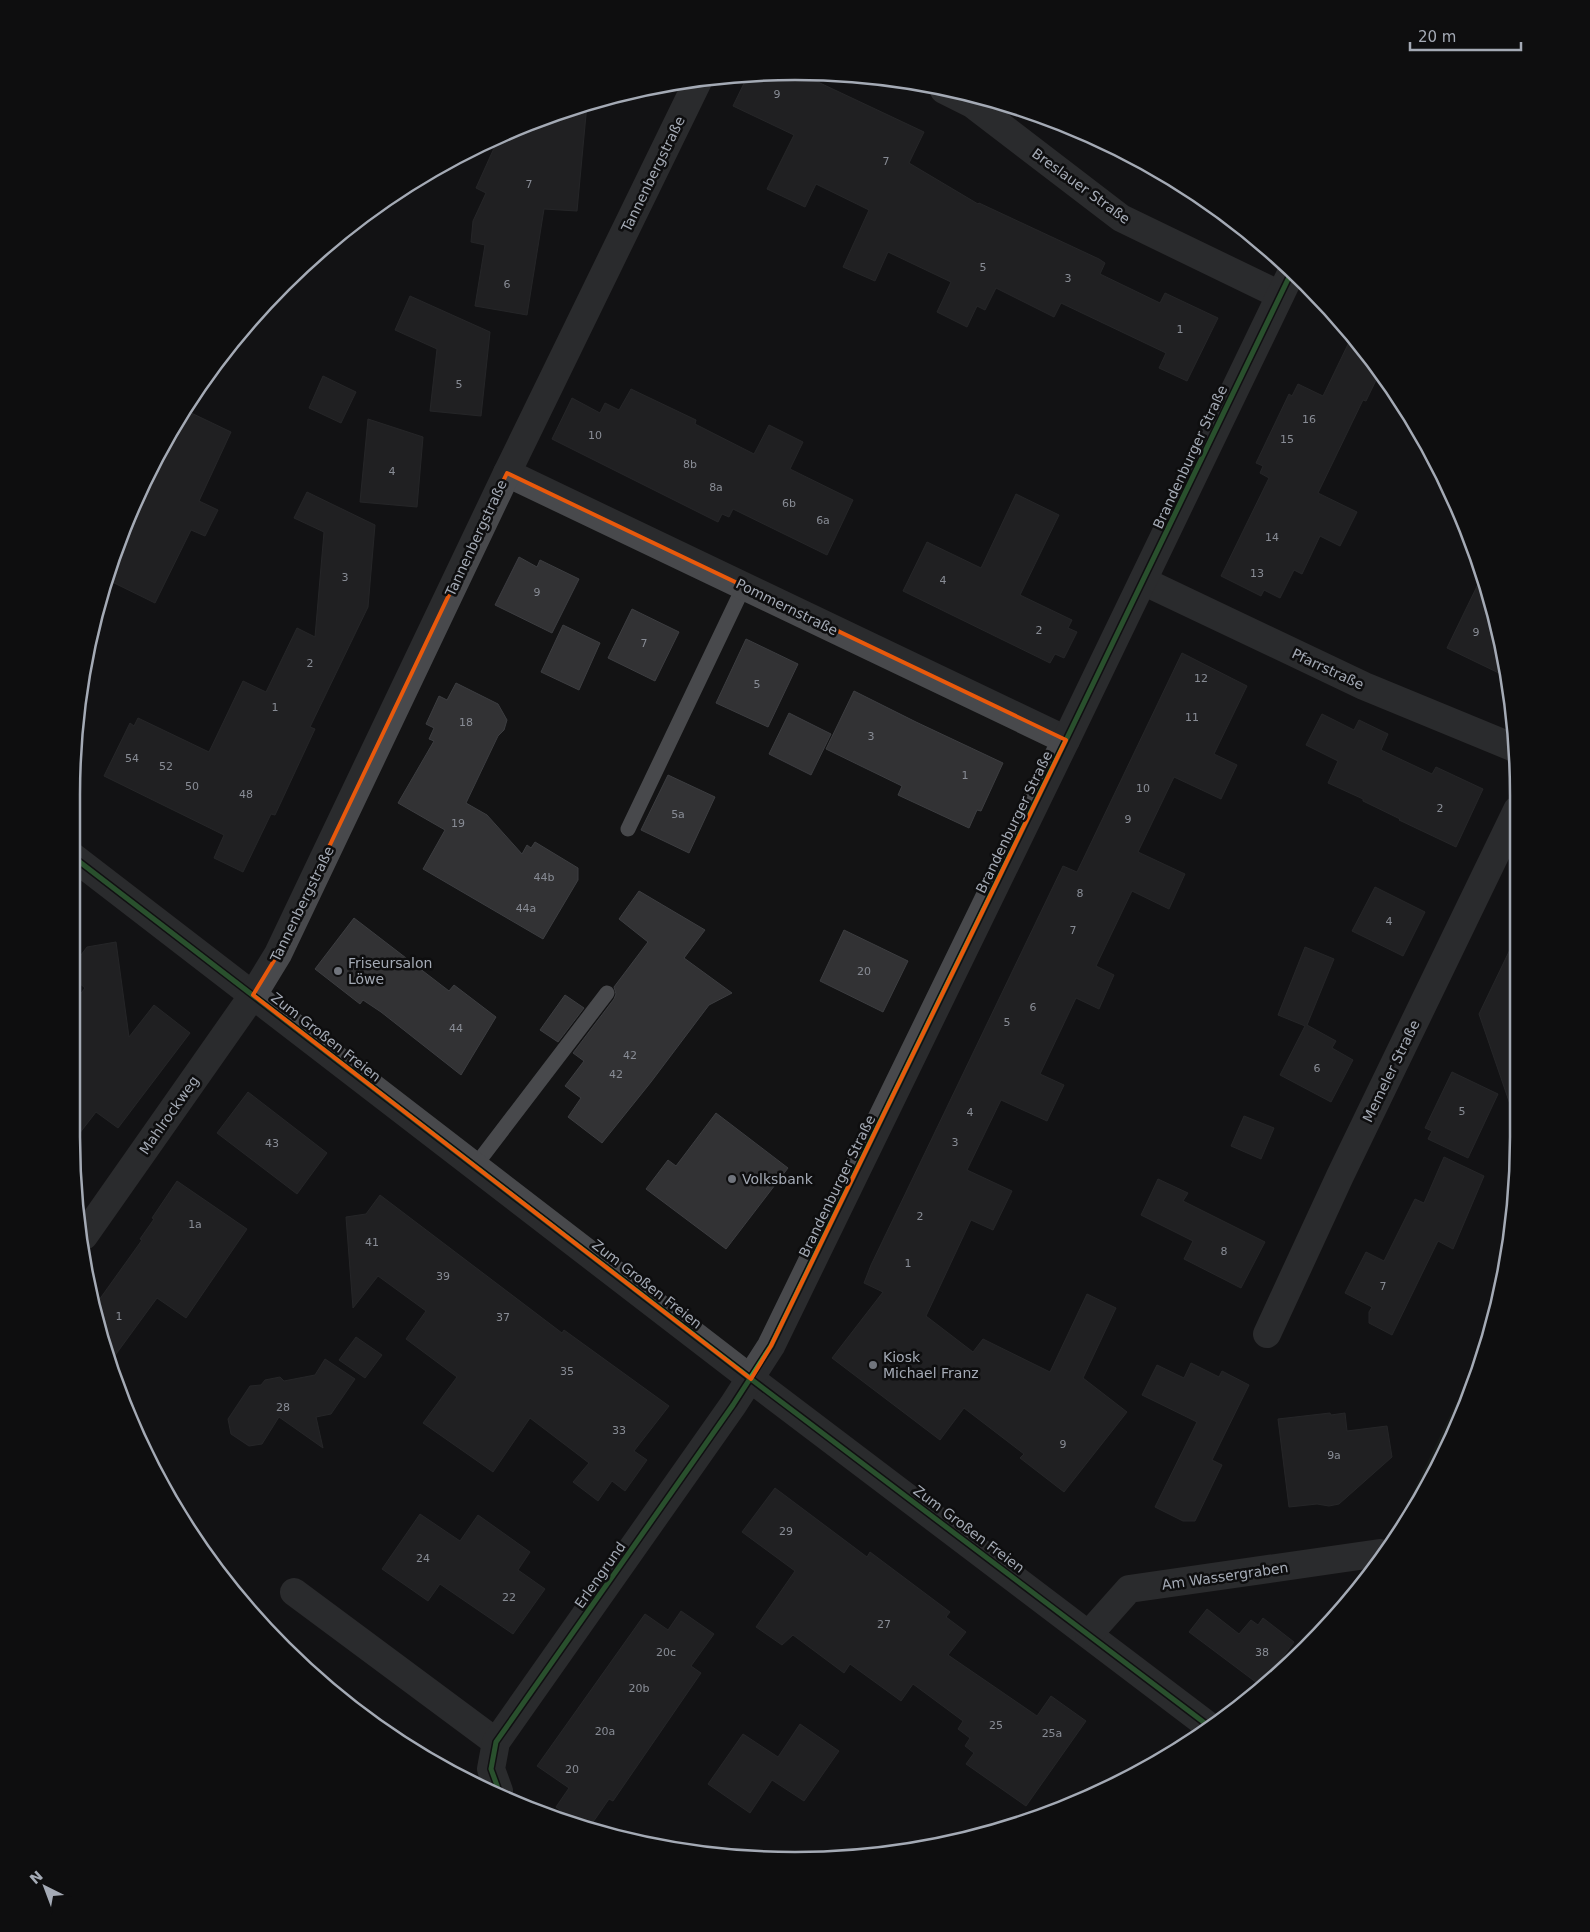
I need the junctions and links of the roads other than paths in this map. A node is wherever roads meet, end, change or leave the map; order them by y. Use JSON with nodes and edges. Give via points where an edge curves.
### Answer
{"nodes":[{"id":1,"x":695,"y":87,"type":"edge"},
{"id":2,"x":966,"y":101,"type":"edge"},
{"id":3,"x":1286,"y":283,"type":"edge"},
{"id":4,"x":508,"y":473,"type":"junction"},
{"id":5,"x":1143,"y":581,"type":"junction"},
{"id":6,"x":744,"y":586,"type":"junction"},
{"id":7,"x":1066,"y":740,"type":"junction"},
{"id":8,"x":1508,"y":745,"type":"edge"},
{"id":9,"x":1510,"y":825,"type":"edge"},
{"id":10,"x":628,"y":829,"type":"dead end"},
{"id":11,"x":80,"y":862,"type":"edge"},
{"id":12,"x":607,"y":993,"type":"dead end"},
{"id":13,"x":253,"y":995,"type":"junction"},
{"id":14,"x":475,"y":1166,"type":"junction"},
{"id":15,"x":86,"y":1233,"type":"edge"},
{"id":16,"x":1268,"y":1334,"type":"dead end"},
{"id":17,"x":751,"y":1379,"type":"junction"},
{"id":18,"x":1375,"y":1555,"type":"edge"},
{"id":19,"x":294,"y":1592,"type":"dead end"},
{"id":20,"x":1089,"y":1634,"type":"junction"},
{"id":21,"x":1205,"y":1723,"type":"edge"},
{"id":22,"x":496,"y":1742,"type":"junction"},
{"id":23,"x":497,"y":1787,"type":"edge"}],
"edges":[{"from":1,"to":4,"type":"street","name":"Tannenbergstraße"},
{"from":2,"to":3,"type":"street","name":"Breslauer Straße","via":[[1121,218]]},
{"from":3,"to":5,"type":"street","name":"Brandenburger Straße"},
{"from":4,"to":6,"type":"street","name":"Pommernstraße"},
{"from":4,"to":13,"type":"street","name":"Tannenbergstraße","via":[[278,954]]},
{"from":5,"to":7,"type":"street","name":"Brandenburger Straße"},
{"from":5,"to":8,"type":"street","name":"Pfarrstraße","via":[[1364,686]]},
{"from":6,"to":7,"type":"street","name":"Pommernstraße"},
{"from":6,"to":10,"type":"lane"},
{"from":7,"to":17,"type":"street","name":"Brandenburger Straße","via":[[771,1346]]},
{"from":9,"to":16,"type":"street","name":"Memeler Straße"},
{"from":11,"to":13,"type":"street","name":"Zum Großen Freien"},
{"from":12,"to":14,"type":"lane"},
{"from":13,"to":14,"type":"street","name":"Zum Großen Freien"},
{"from":13,"to":15,"type":"street","name":"Mahlrockweg"},
{"from":14,"to":17,"type":"street","name":"Zum Großen Freien"},
{"from":17,"to":20,"type":"street","name":"Zum Großen Freien"},
{"from":17,"to":22,"type":"street","name":"Erlengrund"},
{"from":18,"to":20,"type":"street","name":"Am Wassergraben","via":[[1129,1589]]},
{"from":19,"to":22,"type":"street"},
{"from":20,"to":21,"type":"street","name":"Zum Großen Freien"},
{"from":22,"to":23,"type":"street","name":"Erlengrund","via":[[491,1769]]}]}
